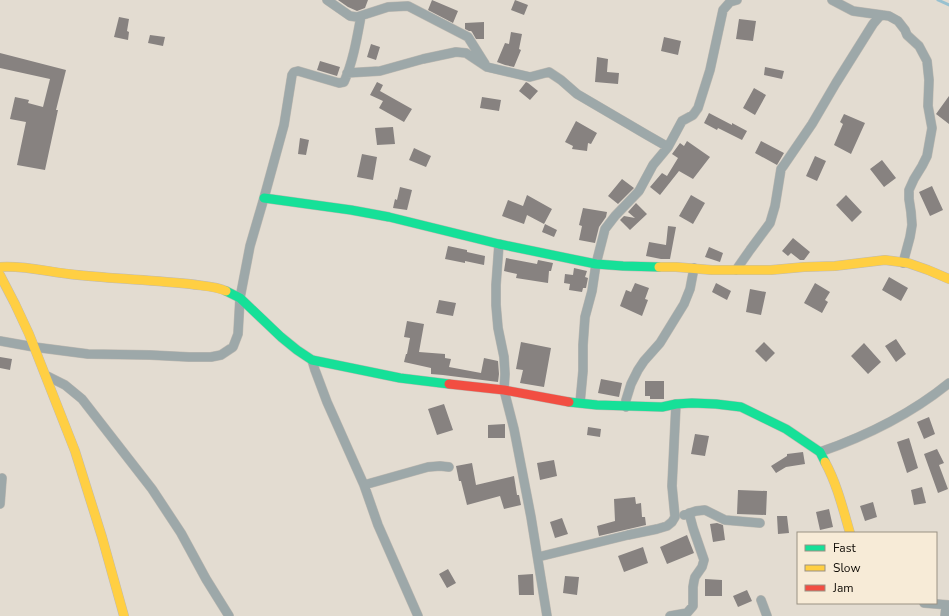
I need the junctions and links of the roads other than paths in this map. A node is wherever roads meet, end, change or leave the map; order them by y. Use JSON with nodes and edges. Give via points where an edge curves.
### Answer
{"nodes":[{"id":1,"x":327,"y":0,"type":"edge"},
{"id":2,"x":737,"y":0,"type":"edge"},
{"id":3,"x":832,"y":0,"type":"edge"},
{"id":4,"x":882,"y":15,"type":"junction"},
{"id":5,"x":361,"y":16,"type":"junction"},
{"id":6,"x":487,"y":67,"type":"junction"},
{"id":7,"x":347,"y":73,"type":"junction"},
{"id":8,"x":668,"y":147,"type":"junction"},
{"id":9,"x":264,"y":198,"type":"junction"},
{"id":10,"x":499,"y":244,"type":"junction"},
{"id":11,"x":903,"y":263,"type":"junction"},
{"id":12,"x":596,"y":264,"type":"junction"},
{"id":13,"x":0,"y":267,"type":"edge"},
{"id":14,"x":694,"y":268,"type":"junction"},
{"id":15,"x":736,"y":270,"type":"junction"},
{"id":16,"x":0,"y":275,"type":"edge"},
{"id":17,"x":949,"y":279,"type":"edge"},
{"id":18,"x":240,"y":298,"type":"junction"},
{"id":19,"x":0,"y":341,"type":"edge"},
{"id":20,"x":34,"y":347,"type":"junction"},
{"id":21,"x":312,"y":360,"type":"junction"},
{"id":22,"x":47,"y":376,"type":"junction"},
{"id":23,"x":949,"y":383,"type":"edge"},
{"id":24,"x":504,"y":390,"type":"junction"},
{"id":25,"x":580,"y":403,"type":"junction"},
{"id":26,"x":676,"y":404,"type":"junction"},
{"id":27,"x":626,"y":407,"type":"junction"},
{"id":28,"x":820,"y":452,"type":"junction"},
{"id":29,"x":449,"y":467,"type":"dead end"},
{"id":30,"x":2,"y":478,"type":"dead end"},
{"id":31,"x":364,"y":485,"type":"junction"},
{"id":32,"x":0,"y":504,"type":"edge"},
{"id":33,"x":689,"y":513,"type":"junction"},
{"id":34,"x":675,"y":517,"type":"junction"},
{"id":35,"x":760,"y":524,"type":"dead end"},
{"id":36,"x":850,"y":532,"type":"edge"},
{"id":37,"x":538,"y":557,"type":"junction"},
{"id":38,"x":762,"y":600,"type":"dead end"},
{"id":39,"x":936,"y":604,"type":"edge"},
{"id":40,"x":947,"y":605,"type":"edge"},
{"id":41,"x":124,"y":616,"type":"edge"},
{"id":42,"x":229,"y":616,"type":"edge"},
{"id":43,"x":418,"y":616,"type":"edge"},
{"id":44,"x":547,"y":616,"type":"edge"},
{"id":45,"x":670,"y":616,"type":"edge"},
{"id":46,"x":767,"y":616,"type":"edge"},
{"id":47,"x":945,"y":616,"type":"edge"}],
"edges":[{"from":1,"to":5,"type":"street","via":[[350,16]]},
{"from":2,"to":8,"type":"street","via":[[730,2],[723,10],[710,70],[698,108],[682,121]]},
{"from":3,"to":4,"type":"street","via":[[853,11]]},
{"from":4,"to":11,"type":"street","via":[[898,21],[906,35],[919,46],[927,61],[929,80],[928,106],[932,128],[927,156],[909,190],[912,225]]},
{"from":4,"to":15,"type":"street","via":[[864,37],[812,124],[781,169],[770,223]]},
{"from":5,"to":6,"type":"street","via":[[388,7],[408,6],[468,37]]},
{"from":5,"to":7,"type":"street"},
{"from":6,"to":7,"type":"street","via":[[466,53],[456,52],[380,71]]},
{"from":6,"to":8,"type":"street","via":[[530,76],[549,72],[577,94]]},
{"from":7,"to":9,"type":"street","via":[[344,82],[339,83],[294,72],[284,125]]},
{"from":8,"to":12,"type":"street","via":[[652,165],[639,191],[605,229]]},
{"from":9,"to":10,"type":"street","via":[[389,217]]},
{"from":9,"to":18,"type":"street","via":[[250,246]]},
{"from":10,"to":12,"type":"street"},
{"from":10,"to":24,"type":"street","via":[[496,305],[504,357]]},
{"from":11,"to":15,"type":"street","via":[[885,260],[835,266]]},
{"from":11,"to":17,"type":"street"},
{"from":12,"to":14,"type":"street"},
{"from":12,"to":25,"type":"street","via":[[585,318]]},
{"from":13,"to":18,"type":"street","via":[[14,266],[211,287]]},
{"from":14,"to":15,"type":"street"},
{"from":14,"to":27,"type":"street","via":[[684,304],[660,343],[638,370],[631,384]]},
{"from":16,"to":20,"type":"street"},
{"from":18,"to":20,"type":"street","via":[[238,334],[233,347],[221,355],[189,357],[88,354]]},
{"from":18,"to":21,"type":"street","via":[[296,350]]},
{"from":19,"to":20,"type":"street"},
{"from":20,"to":22,"type":"street"},
{"from":21,"to":24,"type":"street","via":[[400,378]]},
{"from":21,"to":31,"type":"street","via":[[324,395]]},
{"from":22,"to":41,"type":"street","via":[[78,458]]},
{"from":22,"to":42,"type":"street","via":[[65,385],[82,399],[143,478],[181,533]]},
{"from":23,"to":28,"type":"street","via":[[905,414],[846,443]]},
{"from":24,"to":25,"type":"street"},
{"from":24,"to":37,"type":"street","via":[[514,428]]},
{"from":25,"to":27,"type":"street"},
{"from":26,"to":27,"type":"street","via":[[662,407]]},
{"from":26,"to":28,"type":"street","via":[[741,407],[786,429]]},
{"from":26,"to":34,"type":"street","via":[[672,486]]},
{"from":28,"to":36,"type":"street","via":[[838,490]]},
{"from":29,"to":31,"type":"street","via":[[428,468]]},
{"from":30,"to":32,"type":"street"},
{"from":31,"to":43,"type":"street","via":[[378,525]]},
{"from":33,"to":34,"type":"street"},
{"from":33,"to":35,"type":"street","via":[[705,510],[725,520]]},
{"from":33,"to":45,"type":"street","via":[[704,560],[694,581],[693,606],[687,613]]},
{"from":34,"to":37,"type":"street","via":[[667,526],[657,529]]},
{"from":37,"to":44,"type":"street"},
{"from":38,"to":46,"type":"street"},
{"from":39,"to":40,"type":"street"},
{"from":40,"to":47,"type":"street"}]}
